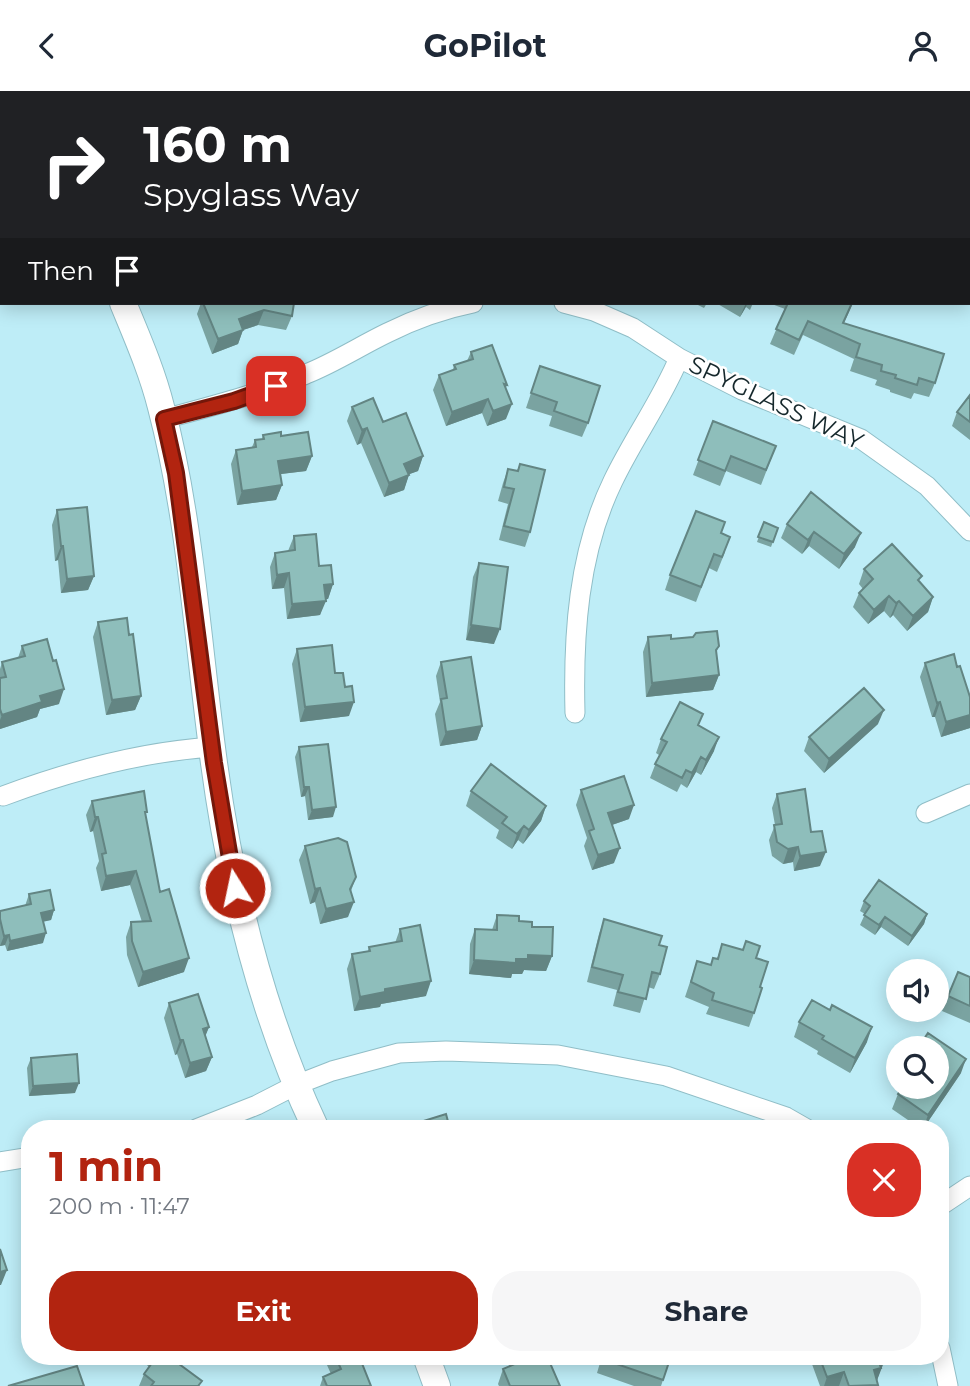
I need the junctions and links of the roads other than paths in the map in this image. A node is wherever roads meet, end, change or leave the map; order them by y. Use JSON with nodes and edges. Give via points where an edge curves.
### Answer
{"nodes":[{"id":1,"x":124,"y":305,"type":"edge"},
{"id":2,"x":466,"y":305,"type":"edge"},
{"id":3,"x":572,"y":305,"type":"edge"},
{"id":4,"x":679,"y":358,"type":"junction"},
{"id":5,"x":164,"y":419,"type":"junction"},
{"id":6,"x":970,"y":531,"type":"edge"},
{"id":7,"x":576,"y":713,"type":"dead end"},
{"id":8,"x":212,"y":747,"type":"junction"},
{"id":9,"x":970,"y":794,"type":"edge"},
{"id":10,"x":3,"y":796,"type":"dead end"},
{"id":11,"x":926,"y":813,"type":"dead end"},
{"id":12,"x":296,"y":1085,"type":"junction"},
{"id":13,"x":219,"y":1120,"type":"edge"},
{"id":14,"x":312,"y":1120,"type":"edge"},
{"id":15,"x":791,"y":1120,"type":"edge"},
{"id":16,"x":21,"y":1158,"type":"edge"},
{"id":17,"x":0,"y":1162,"type":"edge"},
{"id":18,"x":970,"y":1186,"type":"edge"},
{"id":19,"x":949,"y":1200,"type":"edge"},
{"id":20,"x":429,"y":1365,"type":"edge"},
{"id":21,"x":944,"y":1365,"type":"edge"},
{"id":22,"x":437,"y":1386,"type":"edge"},
{"id":23,"x":948,"y":1386,"type":"edge"}],
"edges":[{"from":1,"to":5,"type":"street","via":[[146,357]]},
{"from":2,"to":5,"type":"street","via":[[389,332],[287,382]]},
{"from":3,"to":4,"type":"street","name":"SPYGLASS WAY","via":[[633,328]]},
{"from":4,"to":6,"type":"street","name":"SPYGLASS WAY","via":[[784,409],[861,439],[928,486]]},
{"from":4,"to":7,"type":"street","via":[[636,435],[595,524],[577,615]]},
{"from":5,"to":8,"type":"street","via":[[176,473]]},
{"from":8,"to":10,"type":"street","via":[[96,766]]},
{"from":8,"to":12,"type":"street","via":[[246,934]]},
{"from":9,"to":11,"type":"street"},
{"from":12,"to":13,"type":"street"},
{"from":12,"to":14,"type":"street"},
{"from":12,"to":15,"type":"street","via":[[399,1053],[558,1055],[666,1076]]},
{"from":16,"to":17,"type":"street"},
{"from":18,"to":19,"type":"street"},
{"from":20,"to":22,"type":"street"},
{"from":21,"to":23,"type":"street"}]}
